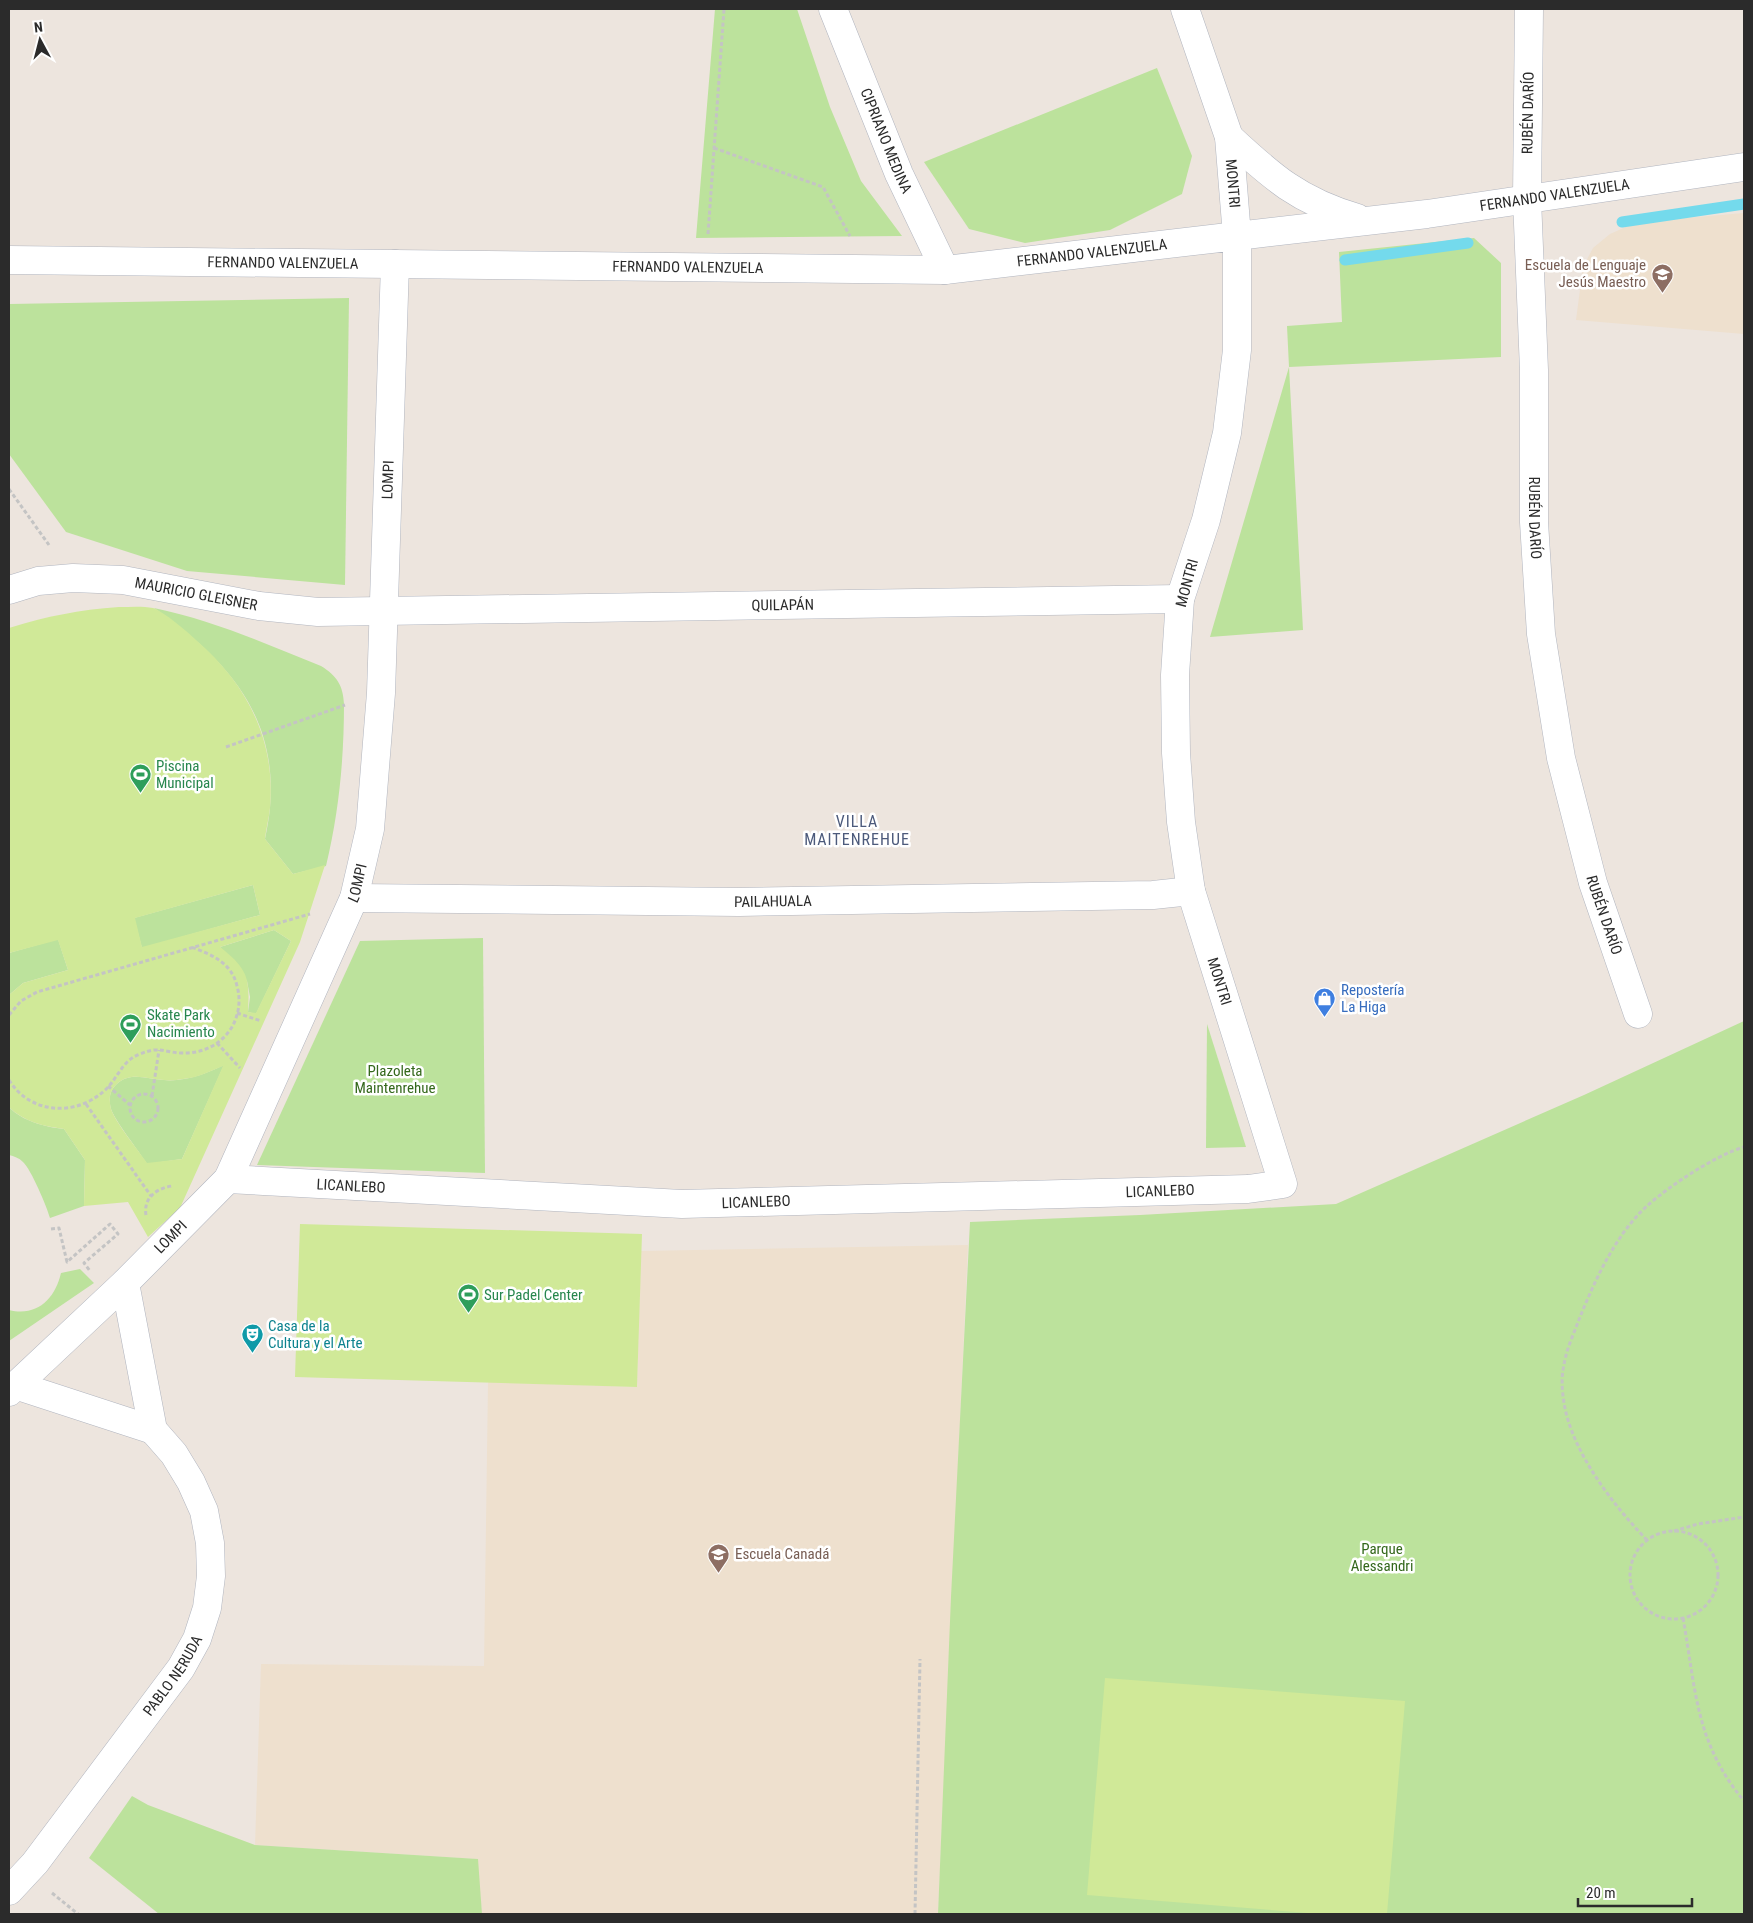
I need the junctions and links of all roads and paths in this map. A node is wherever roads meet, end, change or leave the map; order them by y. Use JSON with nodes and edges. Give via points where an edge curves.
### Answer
{"nodes":[{"id":1,"x":724,"y":9,"type":"edge"},
{"id":2,"x":833,"y":9,"type":"edge"},
{"id":3,"x":1185,"y":9,"type":"edge"},
{"id":4,"x":1529,"y":9,"type":"edge"},
{"id":5,"x":1229,"y":137,"type":"junction"},
{"id":6,"x":714,"y":148,"type":"junction"},
{"id":7,"x":1744,"y":167,"type":"edge"},
{"id":8,"x":1527,"y":200,"type":"junction"},
{"id":9,"x":1364,"y":220,"type":"junction"},
{"id":10,"x":1237,"y":236,"type":"junction"},
{"id":11,"x":9,"y":260,"type":"edge"},
{"id":12,"x":395,"y":264,"type":"junction"},
{"id":13,"x":705,"y":267,"type":"junction"},
{"id":14,"x":868,"y":270,"type":"junction"},
{"id":15,"x":946,"y":270,"type":"junction"},
{"id":16,"x":9,"y":489,"type":"edge"},
{"id":17,"x":27,"y":514,"type":"dead end"},
{"id":18,"x":9,"y":590,"type":"edge"},
{"id":19,"x":1180,"y":598,"type":"junction"},
{"id":20,"x":384,"y":611,"type":"junction"},
{"id":21,"x":346,"y":705,"type":"dead end"},
{"id":22,"x":226,"y":747,"type":"dead end"},
{"id":23,"x":1191,"y":891,"type":"junction"},
{"id":24,"x":354,"y":898,"type":"junction"},
{"id":25,"x":318,"y":911,"type":"dead end"},
{"id":26,"x":190,"y":947,"type":"junction"},
{"id":27,"x":237,"y":1013,"type":"junction"},
{"id":28,"x":1638,"y":1014,"type":"dead end"},
{"id":29,"x":9,"y":1016,"type":"edge"},
{"id":30,"x":265,"y":1022,"type":"dead end"},
{"id":31,"x":217,"y":1042,"type":"junction"},
{"id":32,"x":159,"y":1050,"type":"junction"},
{"id":33,"x":242,"y":1070,"type":"dead end"},
{"id":34,"x":9,"y":1080,"type":"edge"},
{"id":35,"x":108,"y":1086,"type":"junction"},
{"id":36,"x":152,"y":1097,"type":"junction"},
{"id":37,"x":86,"y":1104,"type":"junction"},
{"id":38,"x":130,"y":1105,"type":"junction"},
{"id":39,"x":1744,"y":1147,"type":"edge"},
{"id":40,"x":228,"y":1179,"type":"junction"},
{"id":41,"x":1283,"y":1184,"type":"joint"},
{"id":42,"x":151,"y":1196,"type":"dead end"},
{"id":43,"x":52,"y":1229,"type":"dead end"},
{"id":44,"x":94,"y":1274,"type":"dead end"},
{"id":45,"x":126,"y":1283,"type":"junction"},
{"id":46,"x":12,"y":1388,"type":"edge"},
{"id":47,"x":153,"y":1430,"type":"junction"},
{"id":48,"x":1744,"y":1517,"type":"edge"},
{"id":49,"x":1671,"y":1532,"type":"junction"},
{"id":50,"x":1647,"y":1540,"type":"junction"},
{"id":51,"x":1683,"y":1618,"type":"junction"},
{"id":52,"x":920,"y":1659,"type":"dead end"},
{"id":53,"x":1744,"y":1800,"type":"edge"},
{"id":54,"x":9,"y":1891,"type":"edge"},
{"id":55,"x":915,"y":1914,"type":"edge"}],
"edges":[{"from":1,"to":6,"type":"path"},
{"from":2,"to":15,"type":"street","name":"CIPRIANO MEDINA","via":[[899,174]]},
{"from":3,"to":5,"type":"street","name":"MONTRI"},
{"from":4,"to":8,"type":"street","name":"RUBÉN DARÍO"},
{"from":5,"to":9,"type":"street","name":"FERNANDO VALENZUELA","via":[[1296,194]]},
{"from":5,"to":10,"type":"street","name":"MONTRI"},
{"from":6,"to":13,"type":"path"},
{"from":6,"to":14,"type":"path","via":[[823,187]]},
{"from":7,"to":8,"type":"street","name":"FERNANDO VALENZUELA"},
{"from":8,"to":9,"type":"street","name":"FERNANDO VALENZUELA"},
{"from":8,"to":28,"type":"street","name":"RUBÉN DARÍO","via":[[1534,370],[1534,522],[1541,634],[1564,768],[1593,883]]},
{"from":9,"to":10,"type":"street","name":"FERNANDO VALENZUELA"},
{"from":10,"to":15,"type":"street","name":"FERNANDO VALENZUELA"},
{"from":10,"to":19,"type":"street","name":"MONTRI","via":[[1237,350],[1227,433],[1206,520]]},
{"from":11,"to":12,"type":"street","name":"FERNANDO VALENZUELA"},
{"from":12,"to":13,"type":"street","name":"FERNANDO VALENZUELA"},
{"from":12,"to":20,"type":"street","name":"LOMPI"},
{"from":13,"to":14,"type":"street","name":"FERNANDO VALENZUELA"},
{"from":14,"to":15,"type":"street","name":"FERNANDO VALENZUELA"},
{"from":16,"to":17,"type":"path"},
{"from":18,"to":20,"type":"street","name":"MAURICIO GLEISNER","via":[[38,581],[73,578],[123,580],[260,606],[318,612]]},
{"from":19,"to":20,"type":"street","name":"QUILAPÁN"},
{"from":19,"to":23,"type":"street","name":"MONTRI","via":[[1175,675],[1176,753]]},
{"from":20,"to":24,"type":"street","name":"LOMPI","via":[[370,829]]},
{"from":21,"to":22,"type":"path"},
{"from":23,"to":24,"type":"street","name":"PAILAHUALA","via":[[1153,895],[739,902]]},
{"from":23,"to":41,"type":"street","name":"MONTRI"},
{"from":24,"to":40,"type":"street","name":"LOMPI"},
{"from":25,"to":26,"type":"path"},
{"from":26,"to":27,"type":"path","via":[[212,954],[227,967],[237,985]]},
{"from":26,"to":29,"type":"path","via":[[37,992],[20,1001]]},
{"from":27,"to":30,"type":"path"},
{"from":27,"to":31,"type":"path","via":[[227,1035]]},
{"from":31,"to":32,"type":"path","via":[[196,1052]]},
{"from":31,"to":33,"type":"path"},
{"from":32,"to":35,"type":"path","via":[[150,1050],[129,1059]]},
{"from":32,"to":36,"type":"path"},
{"from":34,"to":37,"type":"path","via":[[29,1101],[48,1108],[69,1109]]},
{"from":35,"to":37,"type":"path"},
{"from":35,"to":38,"type":"path"},
{"from":36,"to":38,"type":"path","via":[[138,1095]]},
{"from":36,"to":38,"type":"path","via":[[158,1110],[144,1123],[135,1119]]},
{"from":37,"to":42,"type":"path"},
{"from":39,"to":50,"type":"path","via":[[1672,1185],[1637,1216],[1612,1251],[1591,1290],[1564,1364],[1564,1404],[1580,1448],[1610,1498]]},
{"from":40,"to":41,"type":"street","name":"LICANLEBO","via":[[682,1204],[1248,1188]]},
{"from":40,"to":45,"type":"street","name":"LOMPI"},
{"from":43,"to":44,"type":"path","via":[[60,1228],[67,1262],[110,1224],[118,1234],[84,1264]]},
{"from":45,"to":46,"type":"street","name":"LOMPI"},
{"from":45,"to":47,"type":"street"},
{"from":46,"to":47,"type":"street"},
{"from":47,"to":54,"type":"street","name":"PABLO NERUDA","via":[[174,1454],[204,1511],[212,1576],[207,1608],[181,1668],[35,1863]]},
{"from":48,"to":49,"type":"path"},
{"from":49,"to":50,"type":"path"},
{"from":49,"to":51,"type":"path","via":[[1697,1537],[1707,1546],[1718,1569],[1714,1595],[1696,1614]]},
{"from":50,"to":51,"type":"path","via":[[1632,1562],[1630,1575],[1637,1600],[1657,1616],[1670,1620]]},
{"from":51,"to":53,"type":"path","via":[[1703,1731],[1715,1759]]},
{"from":52,"to":55,"type":"path"}]}
